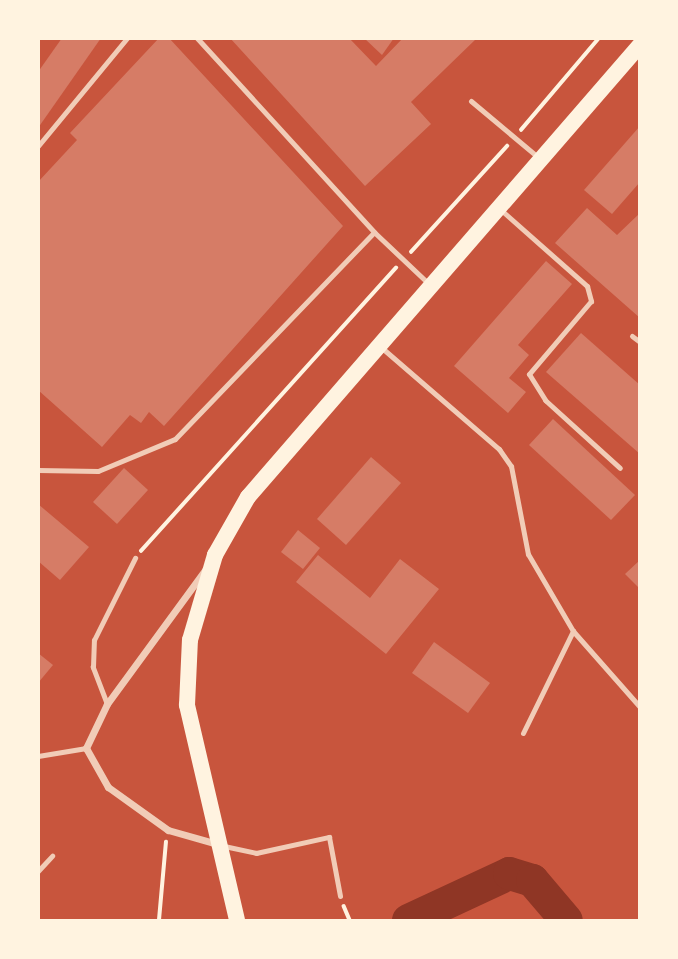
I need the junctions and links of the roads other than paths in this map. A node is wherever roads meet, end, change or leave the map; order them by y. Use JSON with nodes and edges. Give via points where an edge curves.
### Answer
{"nodes":[{"id":1,"x":127,"y":38,"type":"edge"},
{"id":2,"x":197,"y":38,"type":"edge"},
{"id":3,"x":638,"y":48,"type":"edge"},
{"id":4,"x":471,"y":101,"type":"dead end"},
{"id":5,"x":38,"y":146,"type":"edge"},
{"id":6,"x":541,"y":160,"type":"junction"},
{"id":7,"x":498,"y":208,"type":"junction"},
{"id":8,"x":374,"y":232,"type":"junction"},
{"id":9,"x":429,"y":284,"type":"junction"},
{"id":10,"x":632,"y":336,"type":"dead end"},
{"id":11,"x":639,"y":342,"type":"edge"},
{"id":12,"x":377,"y":344,"type":"junction"},
{"id":13,"x":620,"y":468,"type":"dead end"},
{"id":14,"x":38,"y":470,"type":"edge"},
{"id":15,"x":215,"y":555,"type":"junction"},
{"id":16,"x":135,"y":558,"type":"road end"},
{"id":17,"x":573,"y":631,"type":"junction"},
{"id":18,"x":107,"y":704,"type":"junction"},
{"id":19,"x":639,"y":707,"type":"edge"},
{"id":20,"x":523,"y":733,"type":"dead end"},
{"id":21,"x":86,"y":748,"type":"junction"},
{"id":22,"x":38,"y":757,"type":"edge"},
{"id":23,"x":218,"y":844,"type":"junction"},
{"id":24,"x":52,"y":856,"type":"dead end"},
{"id":25,"x":38,"y":872,"type":"edge"},
{"id":26,"x":340,"y":896,"type":"dead end"},
{"id":27,"x":237,"y":920,"type":"edge"}],
"edges":[{"from":1,"to":5,"type":"lane"},
{"from":2,"to":8,"type":"lane"},
{"from":3,"to":6,"type":"main road"},
{"from":4,"to":6,"type":"lane"},
{"from":6,"to":7,"type":"main road"},
{"from":7,"to":9,"type":"main road"},
{"from":7,"to":13,"type":"lane","via":[[587,285],[591,300],[529,374],[545,400]]},
{"from":8,"to":9,"type":"lane"},
{"from":8,"to":14,"type":"lane","via":[[175,439],[98,471]]},
{"from":9,"to":12,"type":"main road"},
{"from":10,"to":11,"type":"lane"},
{"from":12,"to":15,"type":"main road","via":[[248,497]]},
{"from":12,"to":17,"type":"lane","via":[[458,411],[511,466],[528,554]]},
{"from":15,"to":18,"type":"street"},
{"from":15,"to":23,"type":"main road","via":[[190,640],[187,705]]},
{"from":16,"to":18,"type":"lane","via":[[94,640],[93,667]]},
{"from":17,"to":19,"type":"lane"},
{"from":17,"to":20,"type":"lane"},
{"from":18,"to":21,"type":"street"},
{"from":21,"to":22,"type":"lane"},
{"from":21,"to":23,"type":"street","via":[[108,787],[168,830]]},
{"from":23,"to":26,"type":"lane","via":[[256,853],[329,837]]},
{"from":23,"to":27,"type":"main road"},
{"from":24,"to":25,"type":"lane"}]}
